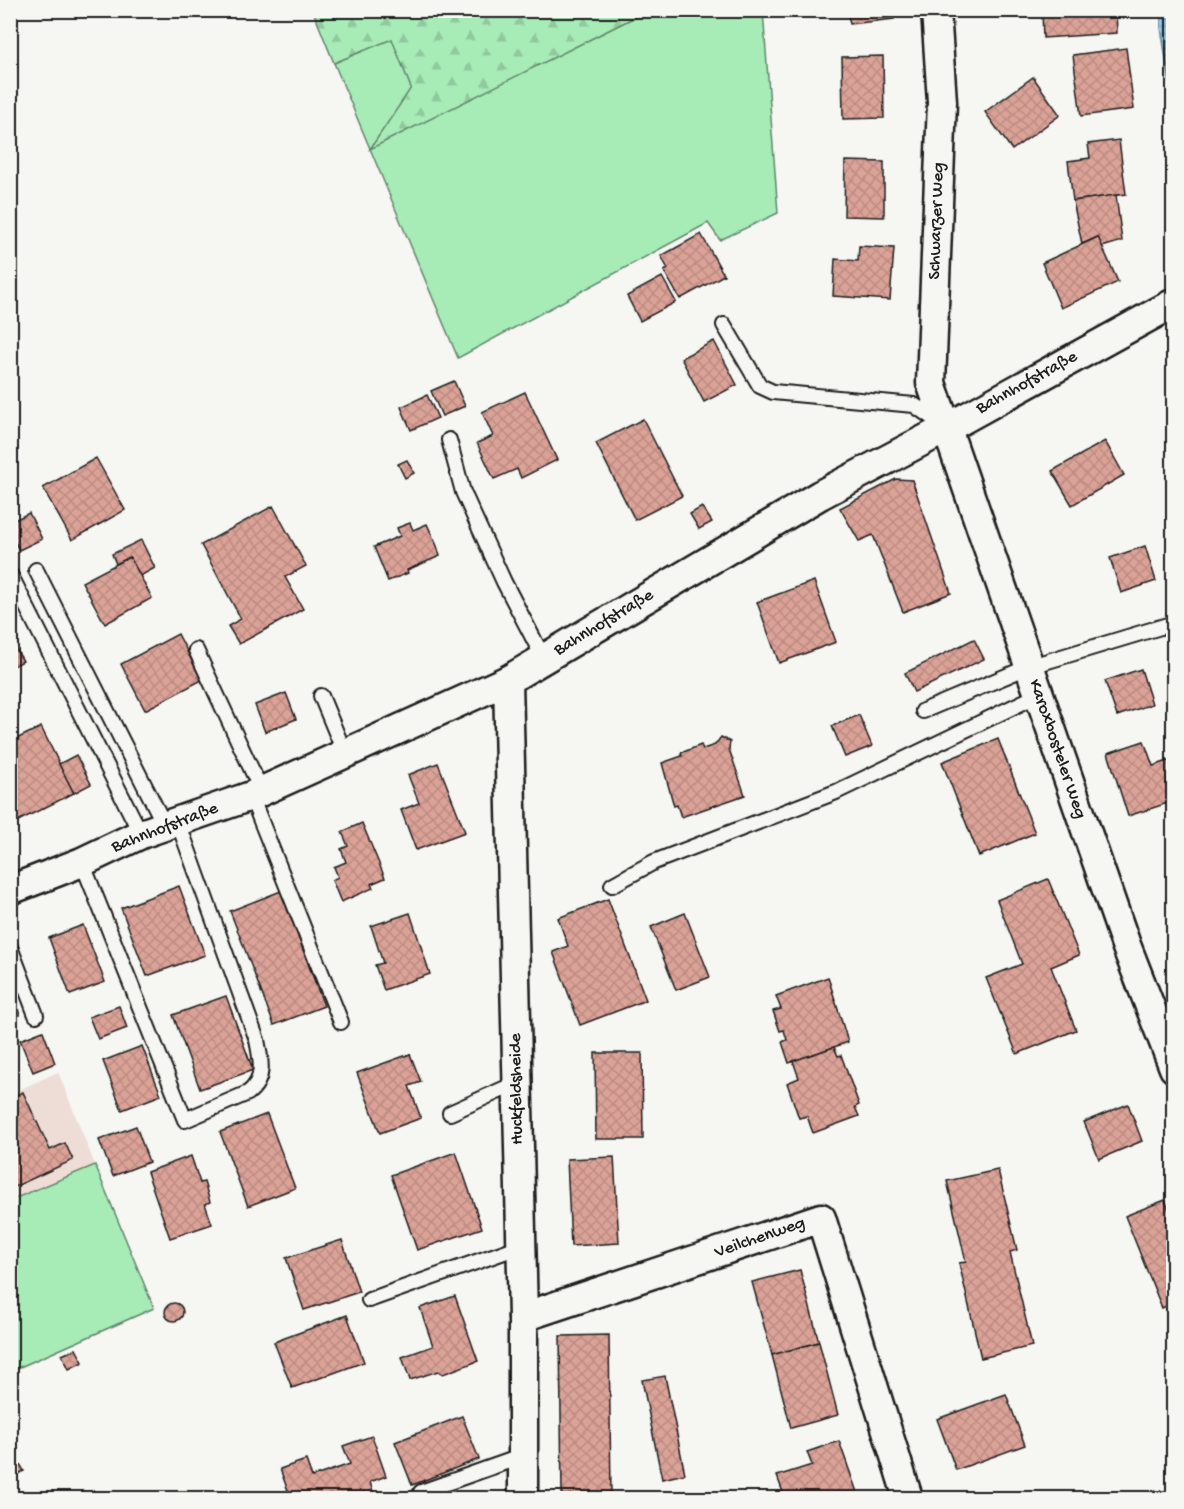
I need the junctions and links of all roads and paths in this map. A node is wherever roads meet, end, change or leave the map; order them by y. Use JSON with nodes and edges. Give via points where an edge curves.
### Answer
{"nodes":[{"id":1,"x":936,"y":10,"type":"edge"},
{"id":2,"x":1173,"y":303,"type":"edge"},
{"id":3,"x":724,"y":325,"type":"dead end"},
{"id":4,"x":947,"y":428,"type":"junction"},
{"id":5,"x":449,"y":440,"type":"dead end"},
{"id":6,"x":36,"y":570,"type":"dead end"},
{"id":7,"x":10,"y":574,"type":"edge"},
{"id":8,"x":1173,"y":623,"type":"edge"},
{"id":9,"x":196,"y":650,"type":"dead end"},
{"id":10,"x":544,"y":659,"type":"junction"},
{"id":11,"x":1028,"y":667,"type":"junction"},
{"id":12,"x":508,"y":680,"type":"junction"},
{"id":13,"x":1038,"y":695,"type":"junction"},
{"id":14,"x":321,"y":696,"type":"dead end"},
{"id":15,"x":923,"y":711,"type":"dead end"},
{"id":16,"x":345,"y":754,"type":"junction"},
{"id":17,"x":257,"y":794,"type":"junction"},
{"id":18,"x":161,"y":827,"type":"junction"},
{"id":19,"x":82,"y":862,"type":"junction"},
{"id":20,"x":612,"y":885,"type":"dead end"},
{"id":21,"x":10,"y":890,"type":"edge"},
{"id":22,"x":10,"y":948,"type":"edge"},
{"id":23,"x":36,"y":1015,"type":"dead end"},
{"id":24,"x":341,"y":1022,"type":"dead end"},
{"id":25,"x":1173,"y":1068,"type":"edge"},
{"id":26,"x":517,"y":1083,"type":"junction"},
{"id":27,"x":450,"y":1113,"type":"dead end"},
{"id":28,"x":521,"y":1246,"type":"junction"},
{"id":29,"x":369,"y":1300,"type":"dead end"},
{"id":30,"x":523,"y":1317,"type":"junction"},
{"id":31,"x":523,"y":1456,"type":"junction"},
{"id":32,"x":421,"y":1492,"type":"dead end"},
{"id":33,"x":523,"y":1498,"type":"edge"},
{"id":34,"x":908,"y":1498,"type":"edge"}],
"edges":[{"from":1,"to":4,"type":"street","name":"Schwarzer Weg","via":[[942,102],[931,383]]},
{"from":2,"to":4,"type":"street","name":"Bahnhofstraße"},
{"from":3,"to":4,"type":"lane","via":[[760,386],[773,392],[914,405]]},
{"from":4,"to":10,"type":"street","name":"Bahnhofstraße","via":[[820,495]]},
{"from":4,"to":11,"type":"street","name":"Karoxbosteler Weg"},
{"from":5,"to":10,"type":"lane","via":[[463,492]]},
{"from":6,"to":18,"type":"lane"},
{"from":7,"to":18,"type":"lane"},
{"from":8,"to":11,"type":"lane"},
{"from":9,"to":17,"type":"lane"},
{"from":10,"to":12,"type":"street","name":"Bahnhofstraße"},
{"from":11,"to":13,"type":"street","name":"Karoxbosteler Weg"},
{"from":11,"to":15,"type":"lane"},
{"from":12,"to":16,"type":"street","name":"Bahnhofstraße"},
{"from":12,"to":26,"type":"street","name":"Huckfeldsheide"},
{"from":13,"to":20,"type":"lane","via":[[836,792],[654,862]]},
{"from":13,"to":25,"type":"street","name":"Karoxbosteler Weg"},
{"from":14,"to":16,"type":"lane"},
{"from":16,"to":17,"type":"street","name":"Bahnhofstraße"},
{"from":17,"to":18,"type":"street","name":"Bahnhofstraße"},
{"from":17,"to":24,"type":"lane"},
{"from":18,"to":19,"type":"street","name":"Bahnhofstraße"},
{"from":18,"to":19,"type":"lane","via":[[257,1040],[261,1073],[257,1086],[248,1094],[185,1120]]},
{"from":19,"to":21,"type":"street","name":"Bahnhofstraße"},
{"from":22,"to":23,"type":"lane"},
{"from":26,"to":27,"type":"lane"},
{"from":26,"to":28,"type":"street","name":"Huckfeldsheide"},
{"from":28,"to":29,"type":"lane"},
{"from":28,"to":30,"type":"street","name":"Huckfeldsheide"},
{"from":30,"to":31,"type":"street","name":"Huckfeldsheide"},
{"from":30,"to":34,"type":"street","name":"Veilchenweg","via":[[821,1218]]},
{"from":31,"to":32,"type":"lane"},
{"from":31,"to":33,"type":"street","name":"Huckfeldsheide"}]}
